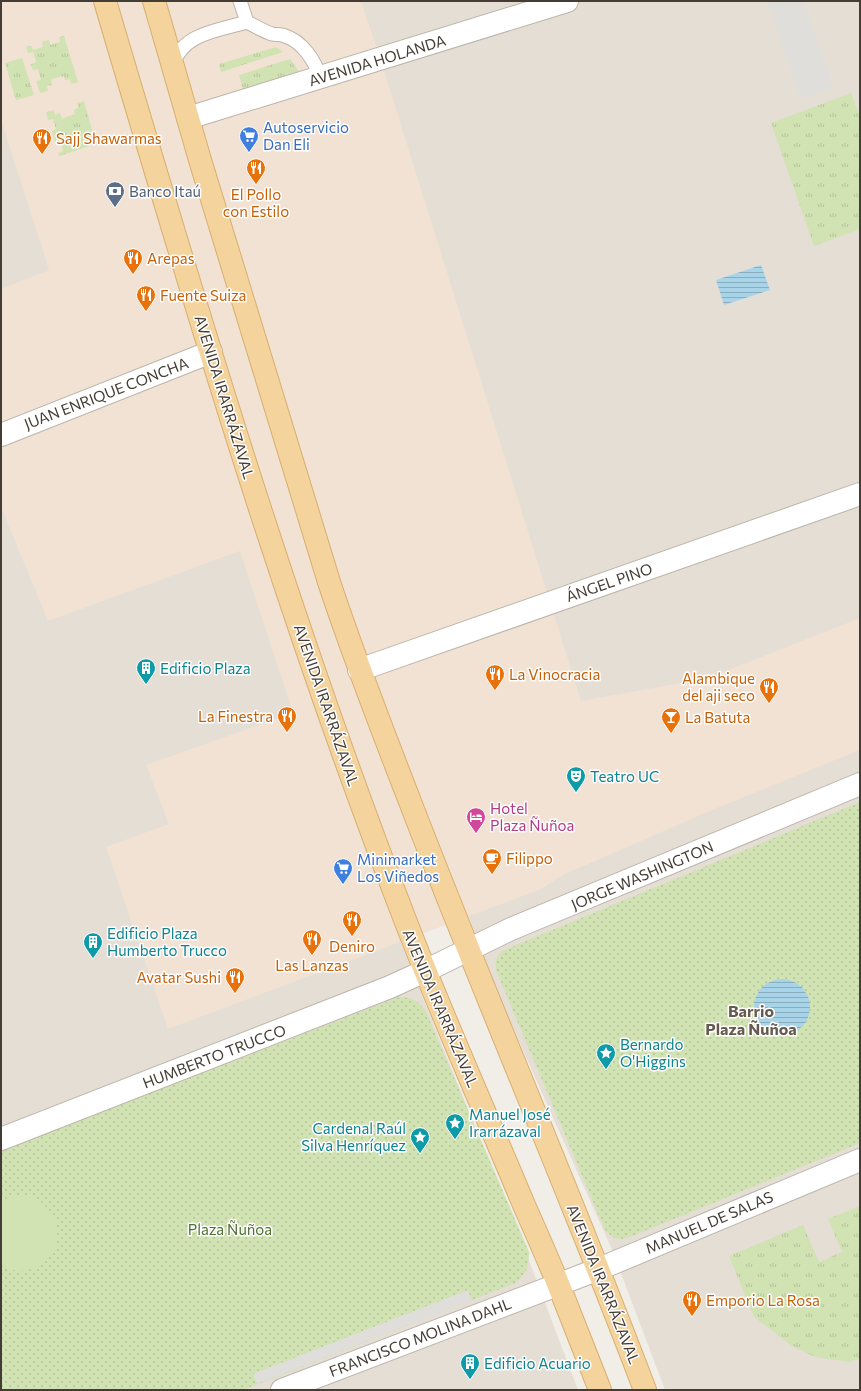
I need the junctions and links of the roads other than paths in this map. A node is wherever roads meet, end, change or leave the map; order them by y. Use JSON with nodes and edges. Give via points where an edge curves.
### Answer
{"nodes":[{"id":1,"x":106,"y":1,"type":"edge"},
{"id":2,"x":154,"y":1,"type":"edge"},
{"id":3,"x":240,"y":1,"type":"edge"},
{"id":4,"x":567,"y":1,"type":"edge"},
{"id":5,"x":247,"y":22,"type":"junction"},
{"id":6,"x":173,"y":66,"type":"junction"},
{"id":7,"x":320,"y":77,"type":"junction"},
{"id":8,"x":188,"y":118,"type":"junction"},
{"id":9,"x":211,"y":352,"type":"junction"},
{"id":10,"x":1,"y":435,"type":"edge"},
{"id":11,"x":860,"y":494,"type":"edge"},
{"id":12,"x":359,"y":670,"type":"junction"},
{"id":13,"x":860,"y":784,"type":"edge"},
{"id":14,"x":468,"y":951,"type":"junction"},
{"id":15,"x":425,"y":971,"type":"junction"},
{"id":16,"x":1,"y":1139,"type":"edge"},
{"id":17,"x":860,"y":1160,"type":"edge"},
{"id":18,"x":599,"y":1269,"type":"junction"},
{"id":19,"x":559,"y":1284,"type":"junction"},
{"id":20,"x":282,"y":1390,"type":"edge"},
{"id":21,"x":600,"y":1390,"type":"edge"},
{"id":22,"x":645,"y":1390,"type":"edge"}],
"edges":[{"from":1,"to":9,"type":"main road","name":"AVENIDA IRARRÁZAVAL"},
{"from":2,"to":6,"type":"main road","name":"AVENIDA IRARRÁZAVAL"},
{"from":3,"to":5,"type":"lane"},
{"from":4,"to":7,"type":"street","name":"AVENIDA HOLANDA"},
{"from":5,"to":6,"type":"lane","via":[[191,40],[177,54]]},
{"from":5,"to":7,"type":"lane","via":[[261,30],[295,41],[313,61]]},
{"from":6,"to":8,"type":"main road","name":"AVENIDA IRARRÁZAVAL"},
{"from":7,"to":8,"type":"street","name":"AVENIDA HOLANDA"},
{"from":8,"to":12,"type":"main road","name":"AVENIDA IRARRÁZAVAL","via":[[329,582]]},
{"from":9,"to":10,"type":"street","name":"JUAN ENRIQUE CONCHA"},
{"from":9,"to":15,"type":"main road","name":"AVENIDA IRARRÁZAVAL","via":[[327,710]]},
{"from":11,"to":12,"type":"street","name":"ÁNGEL PINO"},
{"from":12,"to":14,"type":"main road","name":"AVENIDA IRARRÁZAVAL"},
{"from":13,"to":14,"type":"street","name":"JORGE WASHINGTON","via":[[511,929]]},
{"from":14,"to":15,"type":"street","name":"JORGE WASHINGTON"},
{"from":14,"to":18,"type":"main road","name":"AVENIDA IRARRÁZAVAL"},
{"from":15,"to":16,"type":"street","name":"HUMBERTO TRUCCO","via":[[383,990]]},
{"from":15,"to":19,"type":"main road","name":"AVENIDA IRARRÁZAVAL"},
{"from":17,"to":18,"type":"street","name":"MANUEL DE SALAS"},
{"from":18,"to":19,"type":"street","name":"MANUEL DE SALAS"},
{"from":18,"to":22,"type":"main road","name":"AVENIDA IRARRÁZAVAL"},
{"from":19,"to":20,"type":"street","name":"FRANCISCO MOLINA DAHL"},
{"from":19,"to":21,"type":"main road","name":"AVENIDA IRARRÁZAVAL"}]}
